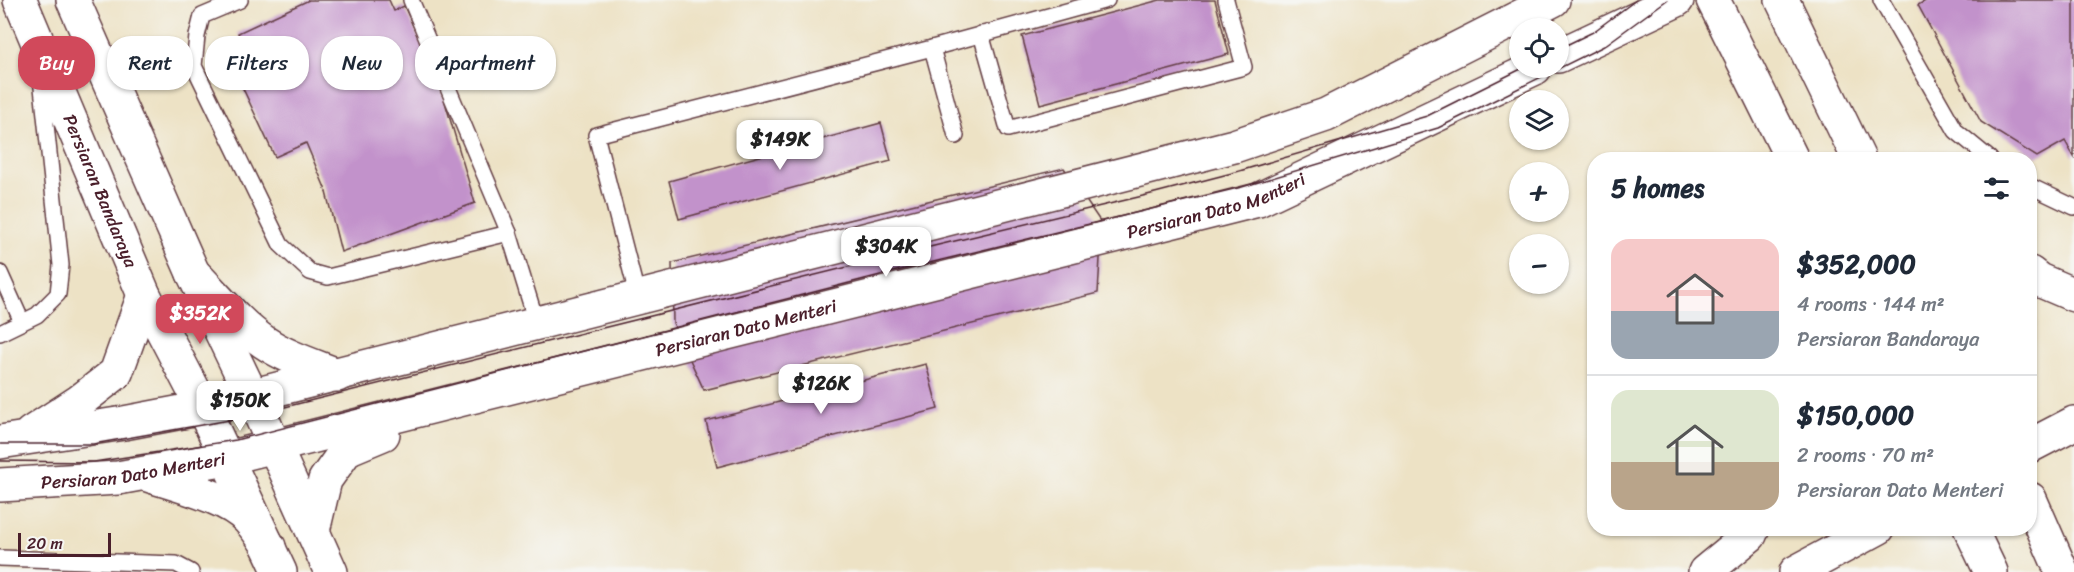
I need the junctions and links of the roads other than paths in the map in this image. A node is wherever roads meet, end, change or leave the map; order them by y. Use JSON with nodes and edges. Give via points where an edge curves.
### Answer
{"nodes":[{"id":1,"x":20,"y":0,"type":"edge"},
{"id":2,"x":74,"y":0,"type":"edge"},
{"id":3,"x":240,"y":0,"type":"edge"},
{"id":4,"x":411,"y":0,"type":"edge"},
{"id":5,"x":1107,"y":0,"type":"edge"},
{"id":6,"x":1226,"y":0,"type":"edge"},
{"id":7,"x":1553,"y":0,"type":"edge"},
{"id":8,"x":1677,"y":0,"type":"edge"},
{"id":9,"x":1713,"y":0,"type":"edge"},
{"id":10,"x":1782,"y":0,"type":"edge"},
{"id":11,"x":1881,"y":0,"type":"edge"},
{"id":12,"x":981,"y":34,"type":"junction"},
{"id":13,"x":36,"y":36,"type":"edge"},
{"id":14,"x":932,"y":48,"type":"junction"},
{"id":15,"x":1569,"y":51,"type":"edge"},
{"id":16,"x":1514,"y":78,"type":"edge"},
{"id":17,"x":42,"y":90,"type":"edge"},
{"id":18,"x":58,"y":90,"type":"edge"},
{"id":19,"x":1759,"y":92,"type":"junction"},
{"id":20,"x":956,"y":136,"type":"dead end"},
{"id":21,"x":1854,"y":148,"type":"edge"},
{"id":22,"x":1771,"y":152,"type":"edge"},
{"id":23,"x":1789,"y":152,"type":"edge"},
{"id":24,"x":1982,"y":152,"type":"edge"},
{"id":25,"x":2037,"y":189,"type":"edge"},
{"id":26,"x":2074,"y":207,"type":"edge"},
{"id":27,"x":509,"y":233,"type":"junction"},
{"id":28,"x":0,"y":273,"type":"edge"},
{"id":29,"x":193,"y":273,"type":"junction"},
{"id":30,"x":2037,"y":278,"type":"edge"},
{"id":31,"x":144,"y":295,"type":"junction"},
{"id":32,"x":2074,"y":295,"type":"edge"},
{"id":33,"x":638,"y":298,"type":"junction"},
{"id":34,"x":22,"y":322,"type":"junction"},
{"id":35,"x":537,"y":324,"type":"junction"},
{"id":36,"x":0,"y":333,"type":"edge"},
{"id":37,"x":337,"y":375,"type":"junction"},
{"id":38,"x":252,"y":396,"type":"junction"},
{"id":39,"x":462,"y":399,"type":"junction"},
{"id":40,"x":203,"y":408,"type":"junction"},
{"id":41,"x":2074,"y":423,"type":"edge"},
{"id":42,"x":11,"y":441,"type":"edge"},
{"id":43,"x":2037,"y":443,"type":"edge"},
{"id":44,"x":275,"y":447,"type":"junction"},
{"id":45,"x":227,"y":458,"type":"junction"},
{"id":46,"x":142,"y":473,"type":"junction"},
{"id":47,"x":0,"y":485,"type":"edge"},
{"id":48,"x":2037,"y":515,"type":"edge"},
{"id":49,"x":313,"y":531,"type":"junction"},
{"id":50,"x":1750,"y":536,"type":"edge"},
{"id":51,"x":1863,"y":536,"type":"edge"},
{"id":52,"x":1974,"y":536,"type":"edge"},
{"id":53,"x":0,"y":558,"type":"edge"},
{"id":54,"x":275,"y":560,"type":"edge"},
{"id":55,"x":191,"y":572,"type":"edge"},
{"id":56,"x":331,"y":572,"type":"edge"},
{"id":57,"x":1705,"y":572,"type":"edge"},
{"id":58,"x":1796,"y":572,"type":"edge"},
{"id":59,"x":1991,"y":572,"type":"edge"},
{"id":60,"x":2062,"y":572,"type":"edge"}],
"edges":[{"from":1,"to":13,"type":"main road","name":"Persiaran Bandaraya"},
{"from":2,"to":29,"type":"main road"},
{"from":3,"to":27,"type":"lane","via":[[202,16],[194,66],[281,245],[310,272],[328,277]]},
{"from":4,"to":27,"type":"lane"},
{"from":5,"to":12,"type":"lane"},
{"from":6,"to":12,"type":"lane","via":[[1244,67],[1008,129]]},
{"from":7,"to":33,"type":"main road","via":[[1326,116],[1234,146]]},
{"from":8,"to":15,"type":"main road"},
{"from":9,"to":19,"type":"main road"},
{"from":10,"to":21,"type":"main road"},
{"from":11,"to":24,"type":"lane","via":[[1956,131]]},
{"from":12,"to":14,"type":"lane"},
{"from":14,"to":20,"type":"lane"},
{"from":14,"to":33,"type":"lane","via":[[596,135]]},
{"from":16,"to":39,"type":"main road","name":"Persiaran Dato Menteri","via":[[1258,200]]},
{"from":17,"to":34,"type":"lane","via":[[61,265],[58,294],[37,315]]},
{"from":18,"to":31,"type":"main road","name":"Persiaran Bandaraya"},
{"from":19,"to":22,"type":"main road"},
{"from":19,"to":23,"type":"main road"},
{"from":25,"to":26,"type":"lane"},
{"from":27,"to":35,"type":"lane"},
{"from":28,"to":34,"type":"lane"},
{"from":29,"to":37,"type":"main road","via":[[264,342],[293,359]]},
{"from":29,"to":38,"type":"main road"},
{"from":30,"to":32,"type":"main road"},
{"from":31,"to":40,"type":"main road","name":"Persiaran Bandaraya"},
{"from":31,"to":42,"type":"main road","via":[[116,373],[80,401]]},
{"from":33,"to":35,"type":"main road"},
{"from":34,"to":36,"type":"lane"},
{"from":35,"to":37,"type":"main road"},
{"from":37,"to":38,"type":"main road"},
{"from":38,"to":40,"type":"main road"},
{"from":38,"to":44,"type":"main road"},
{"from":39,"to":44,"type":"main road","name":"Persiaran Dato Menteri"},
{"from":39,"to":49,"type":"main road","via":[[347,449],[325,480]]},
{"from":40,"to":42,"type":"main road"},
{"from":40,"to":45,"type":"main road","name":"Persiaran Bandaraya"},
{"from":41,"to":43,"type":"main road"},
{"from":44,"to":45,"type":"main road","name":"Persiaran Dato Menteri"},
{"from":44,"to":49,"type":"main road"},
{"from":45,"to":46,"type":"main road","name":"Persiaran Dato Menteri"},
{"from":45,"to":54,"type":"main road","name":"Persiaran Bandaraya"},
{"from":46,"to":47,"type":"main road","name":"Persiaran Dato Menteri"},
{"from":46,"to":54,"type":"main road","via":[[196,491],[248,518]]},
{"from":48,"to":60,"type":"main road"},
{"from":49,"to":56,"type":"main road"},
{"from":50,"to":57,"type":"main road"},
{"from":51,"to":58,"type":"main road"},
{"from":52,"to":59,"type":"main road"},
{"from":53,"to":55,"type":"lane","via":[[176,564]]}]}
